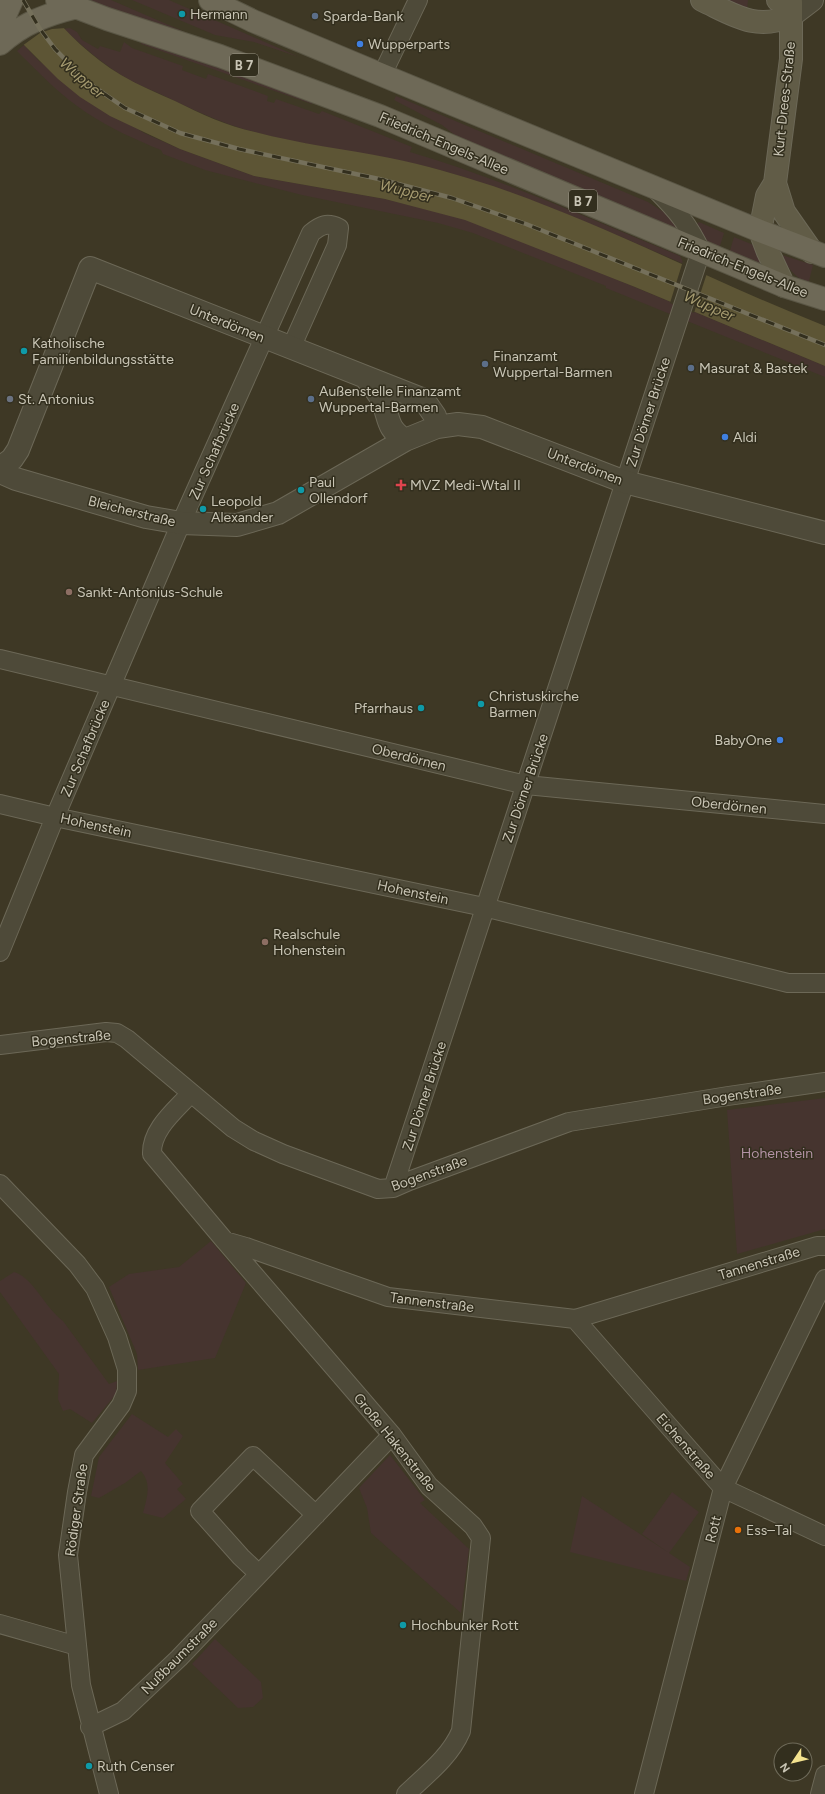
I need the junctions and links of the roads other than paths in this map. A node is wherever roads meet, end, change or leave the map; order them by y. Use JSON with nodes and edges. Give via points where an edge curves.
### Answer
{"nodes":[{"id":1,"x":12,"y":0,"type":"edge"},
{"id":2,"x":210,"y":0,"type":"edge"},
{"id":3,"x":418,"y":0,"type":"edge"},
{"id":4,"x":702,"y":0,"type":"edge"},
{"id":5,"x":796,"y":4,"type":"edge"},
{"id":6,"x":66,"y":6,"type":"edge"},
{"id":7,"x":238,"y":6,"type":"edge"},
{"id":8,"x":1,"y":37,"type":"edge"},
{"id":9,"x":382,"y":75,"type":"junction"},
{"id":10,"x":775,"y":183,"type":"junction"},
{"id":11,"x":653,"y":187,"type":"junction"},
{"id":12,"x":760,"y":231,"type":"junction"},
{"id":13,"x":818,"y":254,"type":"edge"},
{"id":14,"x":699,"y":257,"type":"junction"},
{"id":15,"x":784,"y":286,"type":"junction"},
{"id":16,"x":825,"y":300,"type":"edge"},
{"id":17,"x":264,"y":338,"type":"junction"},
{"id":18,"x":291,"y":348,"type":"junction"},
{"id":19,"x":365,"y":377,"type":"junction"},
{"id":20,"x":437,"y":427,"type":"junction"},
{"id":21,"x":406,"y":440,"type":"junction"},
{"id":22,"x":0,"y":468,"type":"edge"},
{"id":23,"x":0,"y":472,"type":"edge"},
{"id":24,"x":625,"y":482,"type":"junction"},
{"id":25,"x":181,"y":523,"type":"junction"},
{"id":26,"x":825,"y":533,"type":"edge"},
{"id":27,"x":0,"y":659,"type":"edge"},
{"id":28,"x":112,"y":685,"type":"junction"},
{"id":29,"x":526,"y":785,"type":"junction"},
{"id":30,"x":0,"y":804,"type":"edge"},
{"id":31,"x":825,"y":814,"type":"edge"},
{"id":32,"x":55,"y":817,"type":"junction"},
{"id":33,"x":484,"y":907,"type":"junction"},
{"id":34,"x":0,"y":952,"type":"edge"},
{"id":35,"x":825,"y":983,"type":"edge"},
{"id":36,"x":0,"y":1045,"type":"edge"},
{"id":37,"x":825,"y":1082,"type":"edge"},
{"id":38,"x":191,"y":1093,"type":"junction"},
{"id":39,"x":0,"y":1184,"type":"edge"},
{"id":40,"x":393,"y":1188,"type":"junction"},
{"id":41,"x":225,"y":1241,"type":"junction"},
{"id":42,"x":825,"y":1246,"type":"edge"},
{"id":43,"x":825,"y":1279,"type":"edge"},
{"id":44,"x":575,"y":1320,"type":"junction"},
{"id":45,"x":392,"y":1436,"type":"junction"},
{"id":46,"x":723,"y":1488,"type":"junction"},
{"id":47,"x":316,"y":1515,"type":"junction"},
{"id":48,"x":825,"y":1536,"type":"edge"},
{"id":49,"x":259,"y":1574,"type":"junction"},
{"id":50,"x":0,"y":1624,"type":"edge"},
{"id":51,"x":77,"y":1646,"type":"junction"},
{"id":52,"x":90,"y":1727,"type":"junction"},
{"id":53,"x":825,"y":1775,"type":"edge"},
{"id":54,"x":109,"y":1794,"type":"edge"},
{"id":55,"x":406,"y":1794,"type":"edge"},
{"id":56,"x":644,"y":1794,"type":"edge"},
{"id":57,"x":820,"y":1794,"type":"edge"}],
"edges":[{"from":1,"to":8,"type":"main road"},
{"from":2,"to":7,"type":"main road"},
{"from":3,"to":9,"type":"street"},
{"from":4,"to":5,"type":"main road","via":[[752,22],[770,23]]},
{"from":5,"to":10,"type":"main road","name":"Kurt-Drees-Straße"},
{"from":6,"to":8,"type":"main road"},
{"from":6,"to":14,"type":"main road","name":"Friedrich-Engels-Allee","number":"B 7","via":[[220,56],[380,116]]},
{"from":7,"to":9,"type":"main road"},
{"from":9,"to":11,"type":"main road"},
{"from":10,"to":12,"type":"main road","name":"Kurt-Drees-Straße","via":[[767,196]]},
{"from":10,"to":13,"type":"main road","name":"Kurt-Drees-Straße","via":[[784,212]]},
{"from":11,"to":12,"type":"main road"},
{"from":11,"to":14,"type":"street","via":[[690,229]]},
{"from":12,"to":13,"type":"main road"},
{"from":12,"to":15,"type":"main road"},
{"from":14,"to":15,"type":"main road","name":"Friedrich-Engels-Allee","number":"B 7"},
{"from":14,"to":24,"type":"street","name":"Zur Dörner Brücke"},
{"from":15,"to":16,"type":"main road","name":"Friedrich-Engels-Allee","number":"B 7"},
{"from":17,"to":18,"type":"street","name":"Unterdörnen"},
{"from":17,"to":18,"type":"street","name":"Zur Schafbrücke","via":[[311,233],[320,225],[332,224],[339,228],[337,245]]},
{"from":17,"to":22,"type":"street","name":"Unterdörnen","via":[[90,268],[18,450]]},
{"from":17,"to":25,"type":"street","name":"Zur Schafbrücke"},
{"from":18,"to":19,"type":"street","name":"Unterdörnen"},
{"from":19,"to":20,"type":"street","name":"Unterdörnen","via":[[424,400],[435,416]]},
{"from":19,"to":21,"type":"street","name":"Unterdörnen","via":[[378,392],[390,426],[397,435]]},
{"from":20,"to":21,"type":"street","name":"Bleicherstraße"},
{"from":20,"to":24,"type":"street","name":"Unterdörnen","via":[[458,424],[482,427]]},
{"from":21,"to":25,"type":"street","name":"Bleicherstraße","via":[[278,513],[237,525]]},
{"from":23,"to":25,"type":"street","name":"Bleicherstraße","via":[[114,508]]},
{"from":24,"to":26,"type":"street","name":"Unterdörnen"},
{"from":24,"to":29,"type":"street","name":"Zur Dörner Brücke"},
{"from":25,"to":28,"type":"street","name":"Zur Schafbrücke"},
{"from":27,"to":28,"type":"street","name":"Oberdörnen"},
{"from":28,"to":29,"type":"street","name":"Oberdörnen"},
{"from":28,"to":32,"type":"street","name":"Zur Schafbrücke"},
{"from":29,"to":31,"type":"street","name":"Oberdörnen"},
{"from":29,"to":33,"type":"street","name":"Zur Dörner Brücke"},
{"from":30,"to":32,"type":"street","name":"Hohenstein"},
{"from":32,"to":33,"type":"street","name":"Hohenstein"},
{"from":32,"to":34,"type":"street","name":"Zur Schafbrücke"},
{"from":33,"to":35,"type":"street","name":"Hohenstein","via":[[788,983]]},
{"from":33,"to":40,"type":"street","name":"Zur Dörner Brücke"},
{"from":36,"to":38,"type":"street","name":"Bogenstraße","via":[[106,1032],[117,1033]]},
{"from":37,"to":40,"type":"street","name":"Bogenstraße","via":[[569,1122]]},
{"from":38,"to":40,"type":"street","name":"Bogenstraße","via":[[233,1128],[254,1141],[378,1189]]},
{"from":38,"to":41,"type":"street","via":[[157,1131],[152,1144],[152,1154]]},
{"from":39,"to":51,"type":"street","name":"Rödiger Straße","via":[[77,1264],[95,1288],[117,1336],[129,1380],[121,1405],[88,1450],[81,1465],[68,1555]]},
{"from":41,"to":44,"type":"street","name":"Tannenstraße","via":[[388,1297]]},
{"from":41,"to":45,"type":"street","name":"Große Hakenstraße"},
{"from":42,"to":44,"type":"street","name":"Tannenstraße","via":[[817,1246]]},
{"from":43,"to":46,"type":"street","name":"Rott"},
{"from":44,"to":46,"type":"street","name":"Eichenstraße"},
{"from":45,"to":47,"type":"street","name":"Nußbaumstraße"},
{"from":45,"to":55,"type":"street","name":"Große Hakenstraße","via":[[429,1486],[474,1526],[481,1538],[461,1731],[457,1741],[444,1757]]},
{"from":46,"to":48,"type":"street","name":"Eichenstraße"},
{"from":46,"to":56,"type":"street","name":"Rott"},
{"from":47,"to":49,"type":"street","name":"Nußbaumstraße"},
{"from":47,"to":49,"type":"street","via":[[253,1456],[200,1511],[240,1557]]},
{"from":49,"to":52,"type":"street","name":"Nußbaumstraße","via":[[179,1658],[123,1711]]},
{"from":50,"to":51,"type":"street"},
{"from":51,"to":52,"type":"street","name":"Rödiger Straße","via":[[81,1685]]},
{"from":52,"to":54,"type":"street","name":"Rödiger Straße"},
{"from":53,"to":57,"type":"street"}]}
